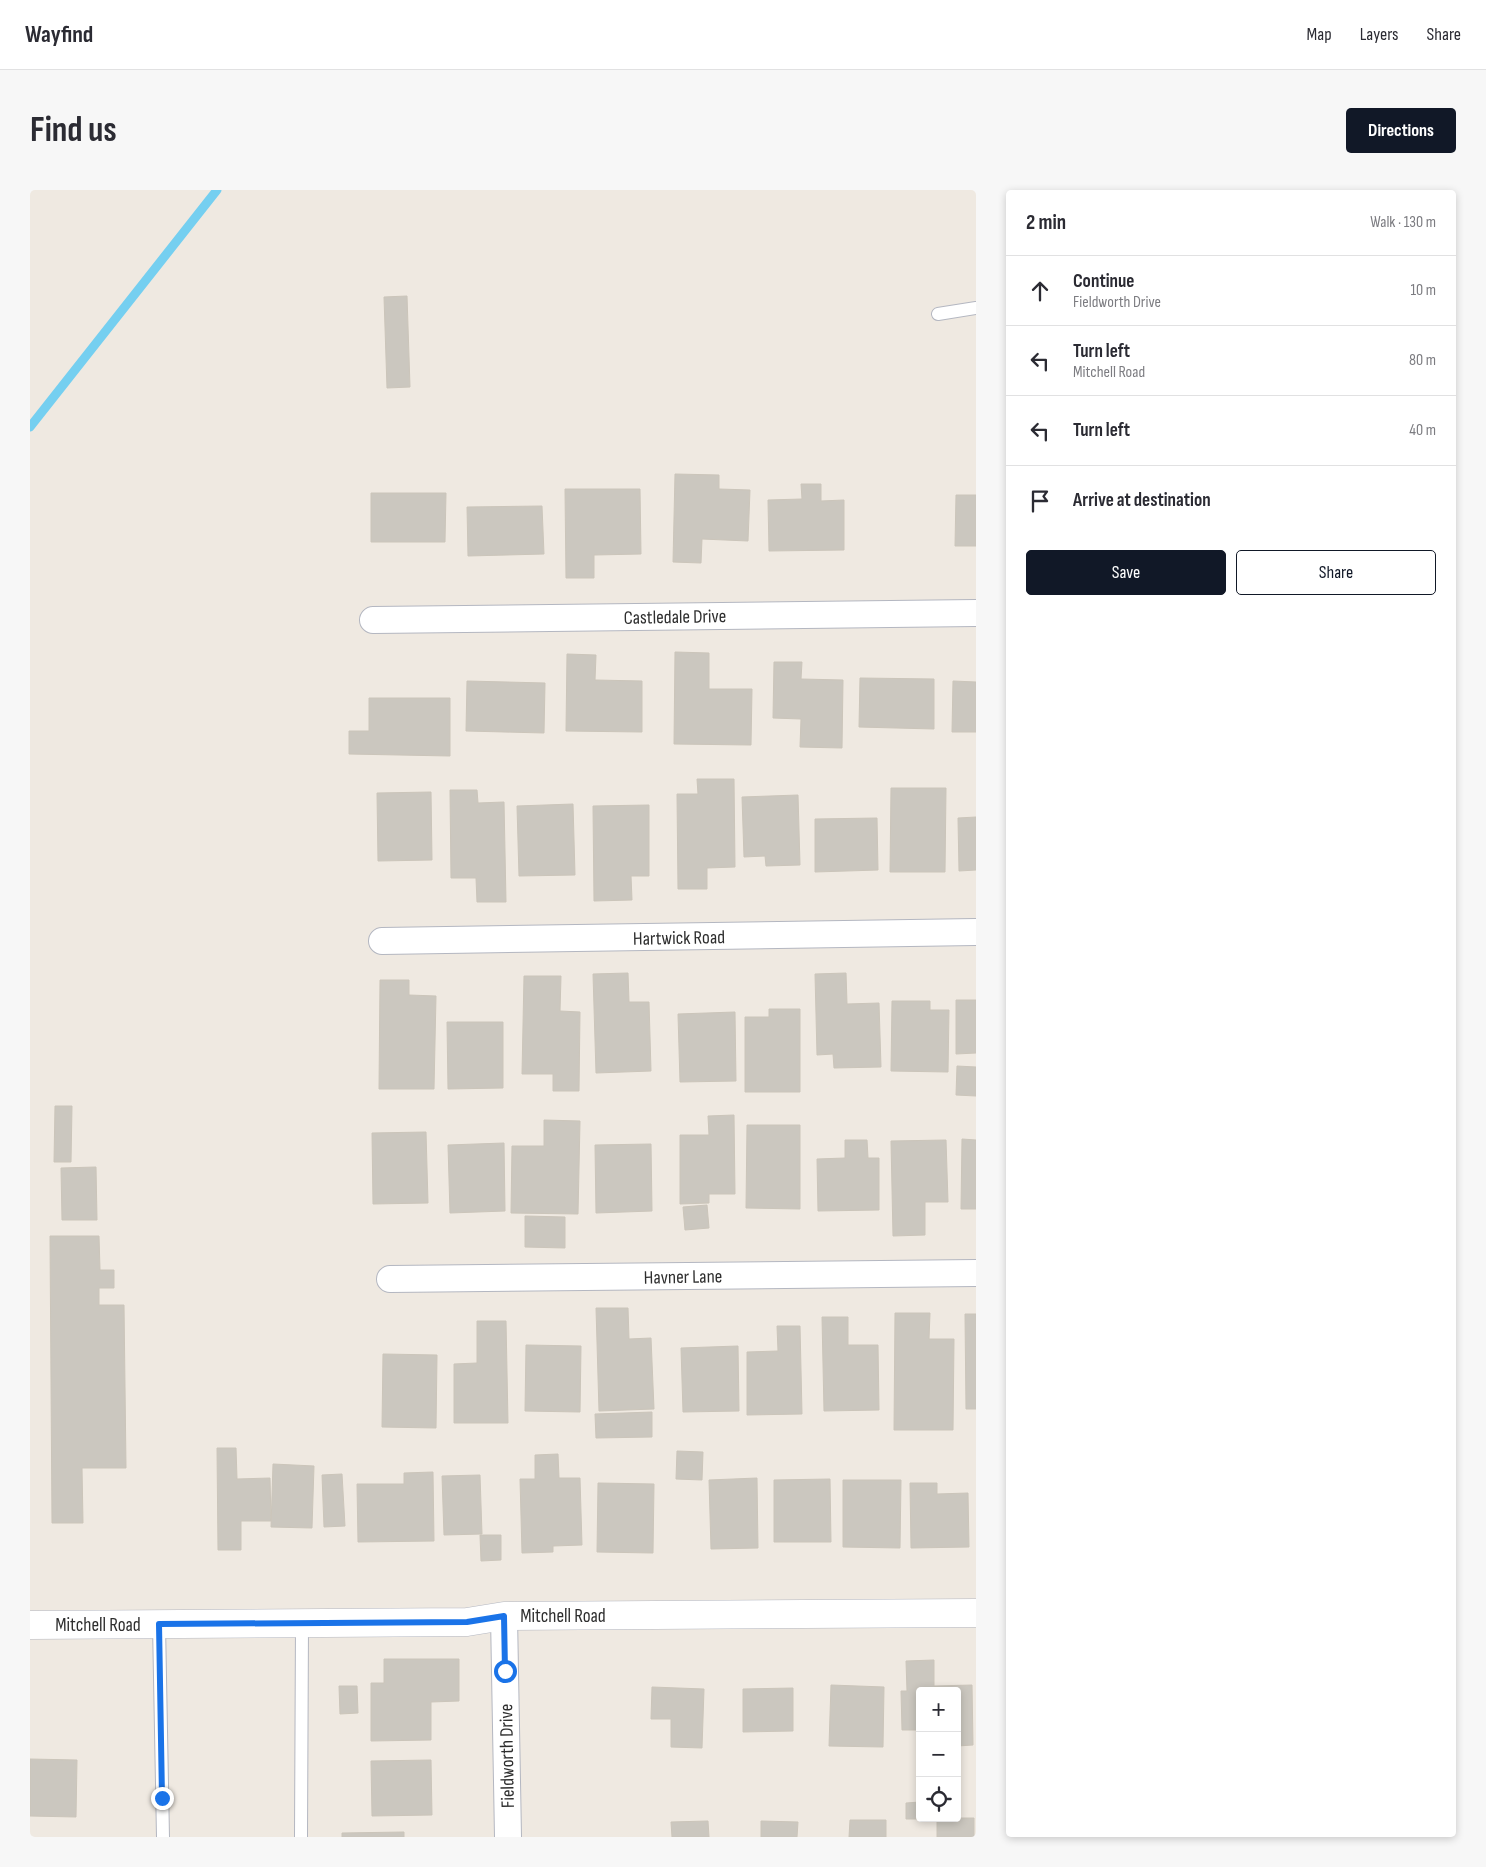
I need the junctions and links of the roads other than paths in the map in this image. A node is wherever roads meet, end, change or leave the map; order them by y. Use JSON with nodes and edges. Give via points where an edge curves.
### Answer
{"nodes":[{"id":1,"x":976,"y":308,"type":"edge"},
{"id":2,"x":938,"y":314,"type":"dead end"},
{"id":3,"x":976,"y":613,"type":"edge"},
{"id":4,"x":373,"y":620,"type":"dead end"},
{"id":5,"x":976,"y":932,"type":"edge"},
{"id":6,"x":382,"y":941,"type":"dead end"},
{"id":7,"x":976,"y":1273,"type":"edge"},
{"id":8,"x":390,"y":1279,"type":"dead end"},
{"id":9,"x":976,"y":1612,"type":"edge"},
{"id":10,"x":504,"y":1616,"type":"junction"},
{"id":11,"x":159,"y":1624,"type":"junction"},
{"id":12,"x":302,"y":1624,"type":"junction"},
{"id":13,"x":30,"y":1625,"type":"edge"},
{"id":14,"x":163,"y":1837,"type":"edge"},
{"id":15,"x":301,"y":1837,"type":"edge"},
{"id":16,"x":508,"y":1837,"type":"edge"}],
"edges":[{"from":1,"to":2,"type":"lane"},
{"from":3,"to":4,"type":"street","name":"Castledale Drive"},
{"from":5,"to":6,"type":"street","name":"Hartwick Road"},
{"from":7,"to":8,"type":"street","name":"Havner Lane"},
{"from":9,"to":10,"type":"street","name":"Mitchell Road"},
{"from":10,"to":12,"type":"street","name":"Mitchell Road","via":[[467,1622]]},
{"from":10,"to":16,"type":"street","name":"Fieldworth Drive"},
{"from":11,"to":12,"type":"street","name":"Mitchell Road"},
{"from":11,"to":13,"type":"street","name":"Mitchell Road"},
{"from":11,"to":14,"type":"lane"},
{"from":12,"to":15,"type":"lane"}]}
